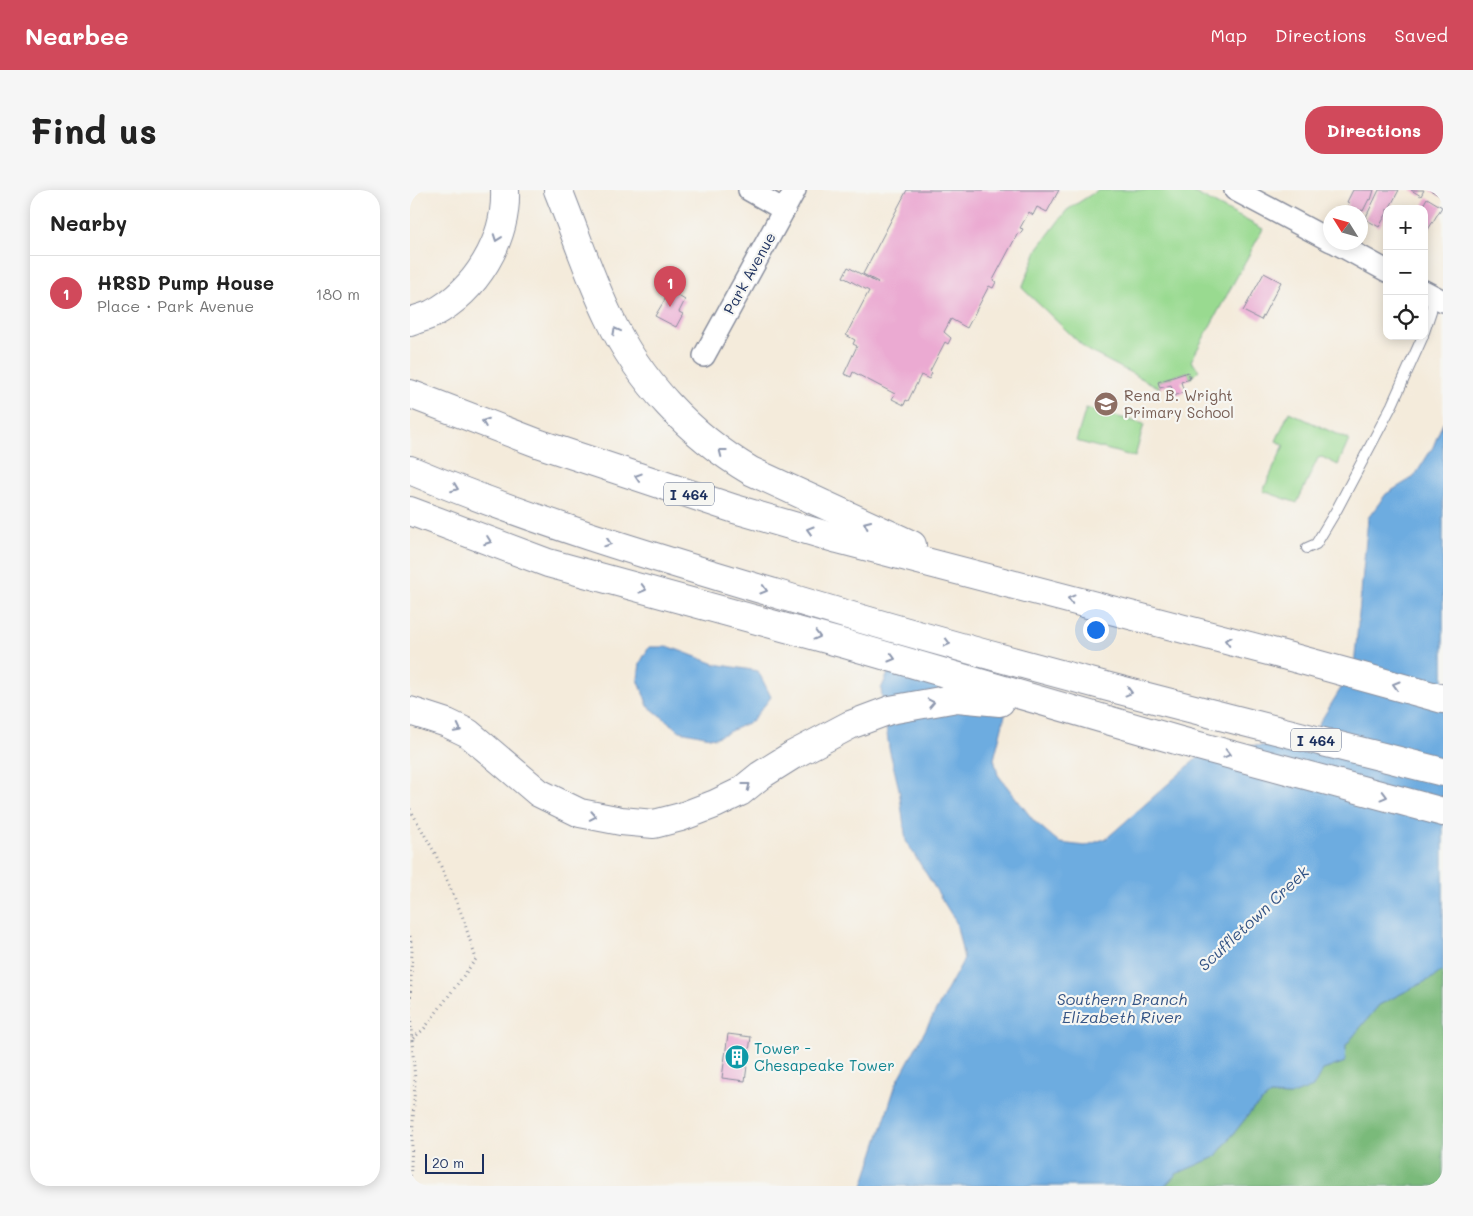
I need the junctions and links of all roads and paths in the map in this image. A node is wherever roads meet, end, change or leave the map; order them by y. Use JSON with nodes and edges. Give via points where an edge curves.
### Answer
{"nodes":[{"id":1,"x":504,"y":190,"type":"edge"},
{"id":2,"x":558,"y":190,"type":"edge"},
{"id":3,"x":749,"y":190,"type":"edge"},
{"id":4,"x":795,"y":190,"type":"edge"},
{"id":5,"x":1235,"y":190,"type":"edge"},
{"id":6,"x":784,"y":210,"type":"junction"},
{"id":7,"x":1323,"y":237,"type":"edge"},
{"id":8,"x":1349,"y":250,"type":"edge"},
{"id":9,"x":1383,"y":269,"type":"edge"},
{"id":10,"x":1433,"y":295,"type":"edge"},
{"id":11,"x":1428,"y":318,"type":"edge"},
{"id":12,"x":410,"y":322,"type":"edge"},
{"id":13,"x":1421,"y":340,"type":"edge"},
{"id":14,"x":704,"y":356,"type":"dead end"},
{"id":15,"x":410,"y":394,"type":"edge"},
{"id":16,"x":410,"y":470,"type":"edge"},
{"id":17,"x":410,"y":511,"type":"edge"},
{"id":18,"x":1307,"y":548,"type":"dead end"},
{"id":19,"x":975,"y":574,"type":"junction"},
{"id":20,"x":1443,"y":699,"type":"edge"},
{"id":21,"x":411,"y":712,"type":"edge"},
{"id":22,"x":1078,"y":712,"type":"junction"},
{"id":23,"x":1443,"y":772,"type":"edge"},
{"id":24,"x":410,"y":809,"type":"edge"},
{"id":25,"x":1443,"y":812,"type":"edge"},
{"id":26,"x":410,"y":936,"type":"edge"},
{"id":27,"x":410,"y":1006,"type":"edge"},
{"id":28,"x":411,"y":1028,"type":"edge"},
{"id":29,"x":410,"y":1040,"type":"edge"},
{"id":30,"x":410,"y":1186,"type":"edge"}],
"edges":[{"from":1,"to":12,"type":"highway","one_way":true,"via":[[501,226],[491,253],[477,276],[459,295],[432,314]]},
{"from":19,"to":2,"type":"highway","one_way":true,"via":[[751,471],[726,456],[690,426],[661,396],[625,346],[609,316]]},
{"from":3,"to":6,"type":"street"},
{"from":4,"to":6,"type":"street","name":"Park Avenue"},
{"from":5,"to":7,"type":"street"},
{"from":6,"to":14,"type":"street","name":"Park Avenue"},
{"from":8,"to":9,"type":"street"},
{"from":10,"to":11,"type":"lane"},
{"from":13,"to":18,"type":"lane","via":[[1392,405],[1337,509],[1316,544]]},
{"from":19,"to":15,"type":"highway","number":"I 464","one_way":true,"via":[[726,506],[540,444]]},
{"from":16,"to":23,"type":"highway","number":"I 464","one_way":true,"via":[[551,524],[849,616],[1082,680]]},
{"from":17,"to":22,"type":"highway","one_way":true,"via":[[548,562]]},
{"from":20,"to":19,"type":"highway","number":"I 464","one_way":true},
{"from":21,"to":22,"type":"highway","one_way":true,"via":[[468,733],[539,793],[580,813],[620,822],[654,824],[690,814],[740,792],[793,755],[850,725],[890,710],[957,698]]},
{"from":22,"to":25,"type":"highway","one_way":true},
{"from":24,"to":29,"type":"path","via":[[436,855],[476,959],[424,1028]]},
{"from":26,"to":27,"type":"path"},
{"from":27,"to":28,"type":"path"},
{"from":28,"to":30,"type":"path","bridge":true,"via":[[415,1080]]}]}
